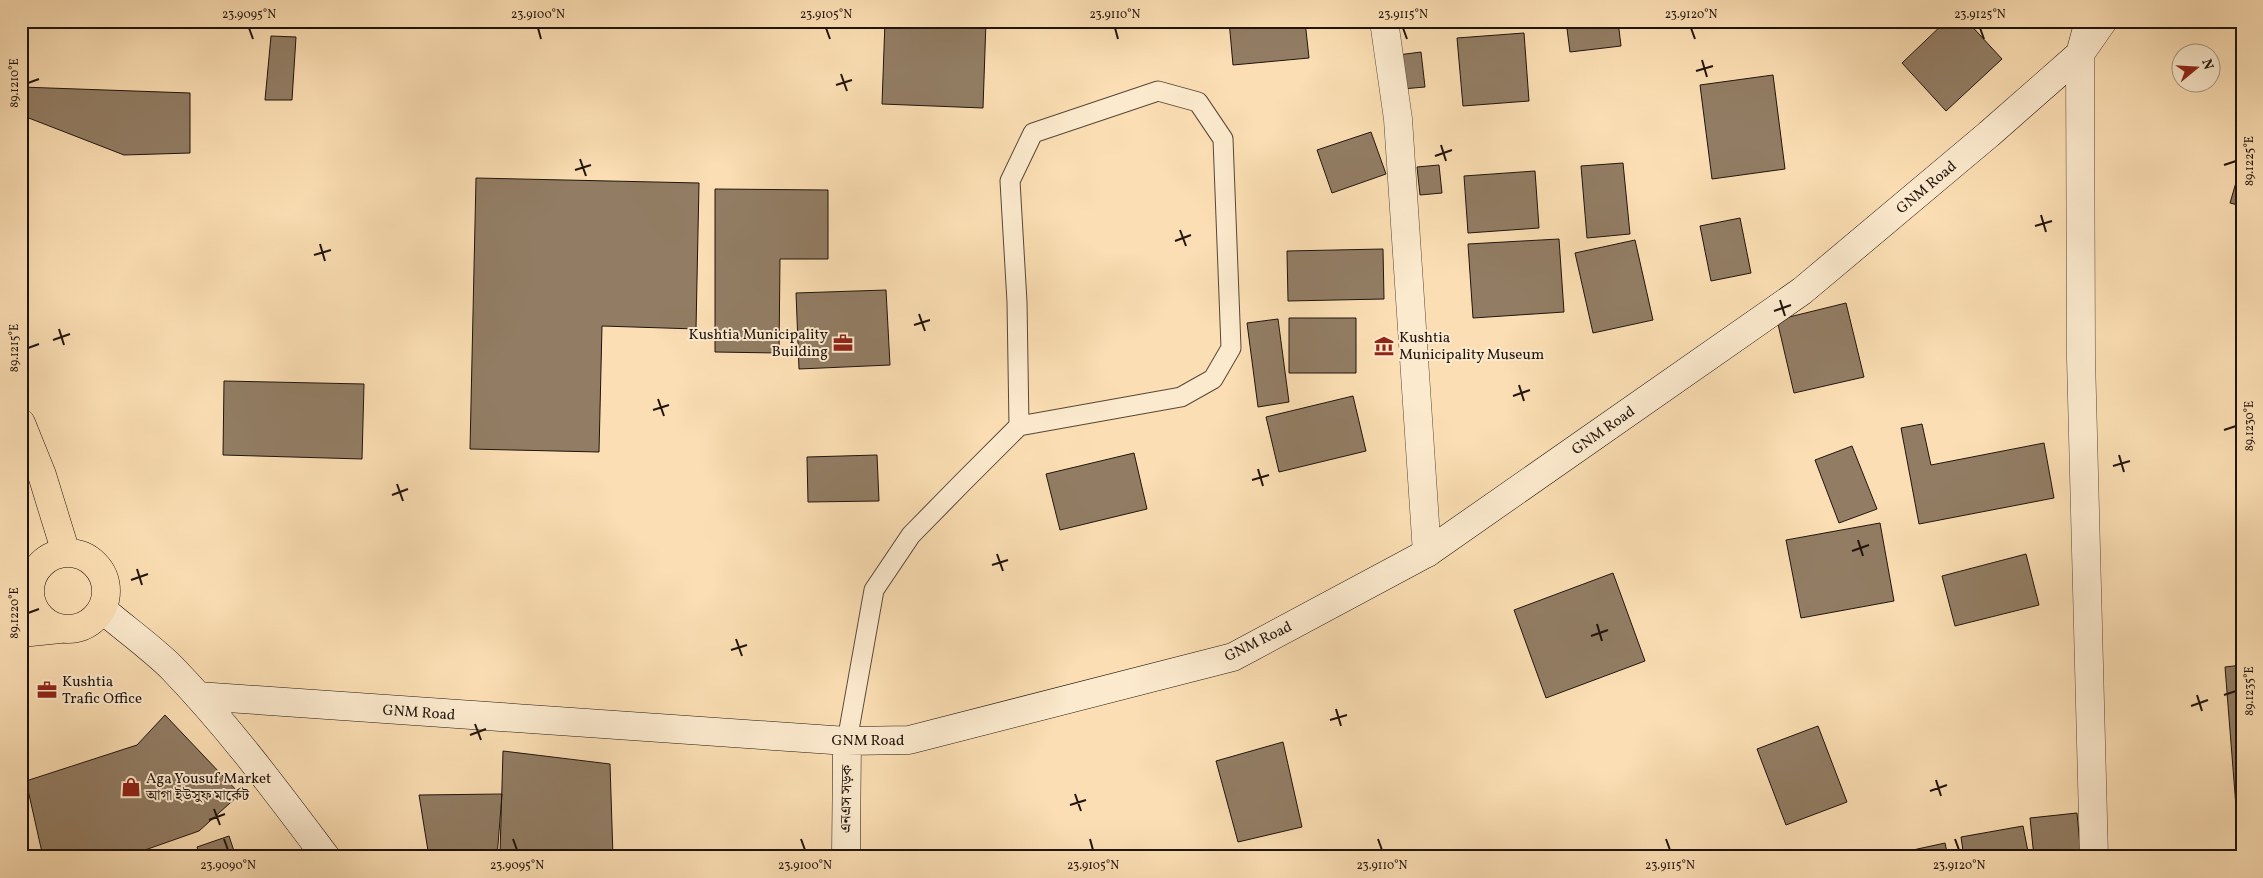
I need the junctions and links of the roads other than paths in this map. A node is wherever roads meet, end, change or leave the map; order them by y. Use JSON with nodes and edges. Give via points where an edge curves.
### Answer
{"nodes":[{"id":1,"x":1384,"y":21,"type":"edge"},
{"id":2,"x":2089,"y":21,"type":"edge"},
{"id":3,"x":2103,"y":21,"type":"edge"},
{"id":4,"x":2080,"y":54,"type":"junction"},
{"id":5,"x":21,"y":423,"type":"edge"},
{"id":6,"x":1019,"y":426,"type":"junction"},
{"id":7,"x":66,"y":553,"type":"junction"},
{"id":8,"x":1427,"y":553,"type":"junction"},
{"id":9,"x":26,"y":585,"type":"edge"},
{"id":10,"x":102,"y":609,"type":"junction"},
{"id":11,"x":60,"y":629,"type":"junction"},
{"id":12,"x":21,"y":633,"type":"edge"},
{"id":13,"x":198,"y":696,"type":"junction"},
{"id":14,"x":847,"y":741,"type":"junction"},
{"id":15,"x":326,"y":857,"type":"edge"},
{"id":16,"x":846,"y":857,"type":"edge"},
{"id":17,"x":2094,"y":857,"type":"edge"}],
"edges":[{"from":1,"to":8,"type":"street","via":[[1398,119]]},
{"from":2,"to":4,"type":"street"},
{"from":3,"to":4,"type":"street","name":"GNM Road"},
{"from":4,"to":8,"type":"street","name":"GNM Road","via":[[1802,291]]},
{"from":4,"to":17,"type":"street","via":[[2081,358]]},
{"from":5,"to":7,"type":"highway","via":[[42,475]]},
{"from":6,"to":6,"type":"lane","via":[[1017,302],[1010,182],[1033,133],[1158,91],[1198,102],[1223,139],[1231,348],[1213,379],[1181,397]]},
{"from":6,"to":14,"type":"lane","via":[[911,535],[874,590]]},
{"from":7,"to":9,"type":"highway","via":[[54,555],[43,562]]},
{"from":7,"to":10,"type":"highway","via":[[85,557],[100,570],[106,590]]},
{"from":8,"to":14,"type":"street","name":"GNM Road","via":[[1233,656],[909,740]]},
{"from":9,"to":11,"type":"highway","via":[[40,619]]},
{"from":10,"to":11,"type":"highway","via":[[96,618],[80,628]]},
{"from":10,"to":13,"type":"street","via":[[170,667]]},
{"from":11,"to":12,"type":"highway"},
{"from":13,"to":14,"type":"street","name":"GNM Road"},
{"from":13,"to":15,"type":"street","via":[[237,740]]},
{"from":14,"to":16,"type":"street","name":"এনএস সড়ক"}]}
